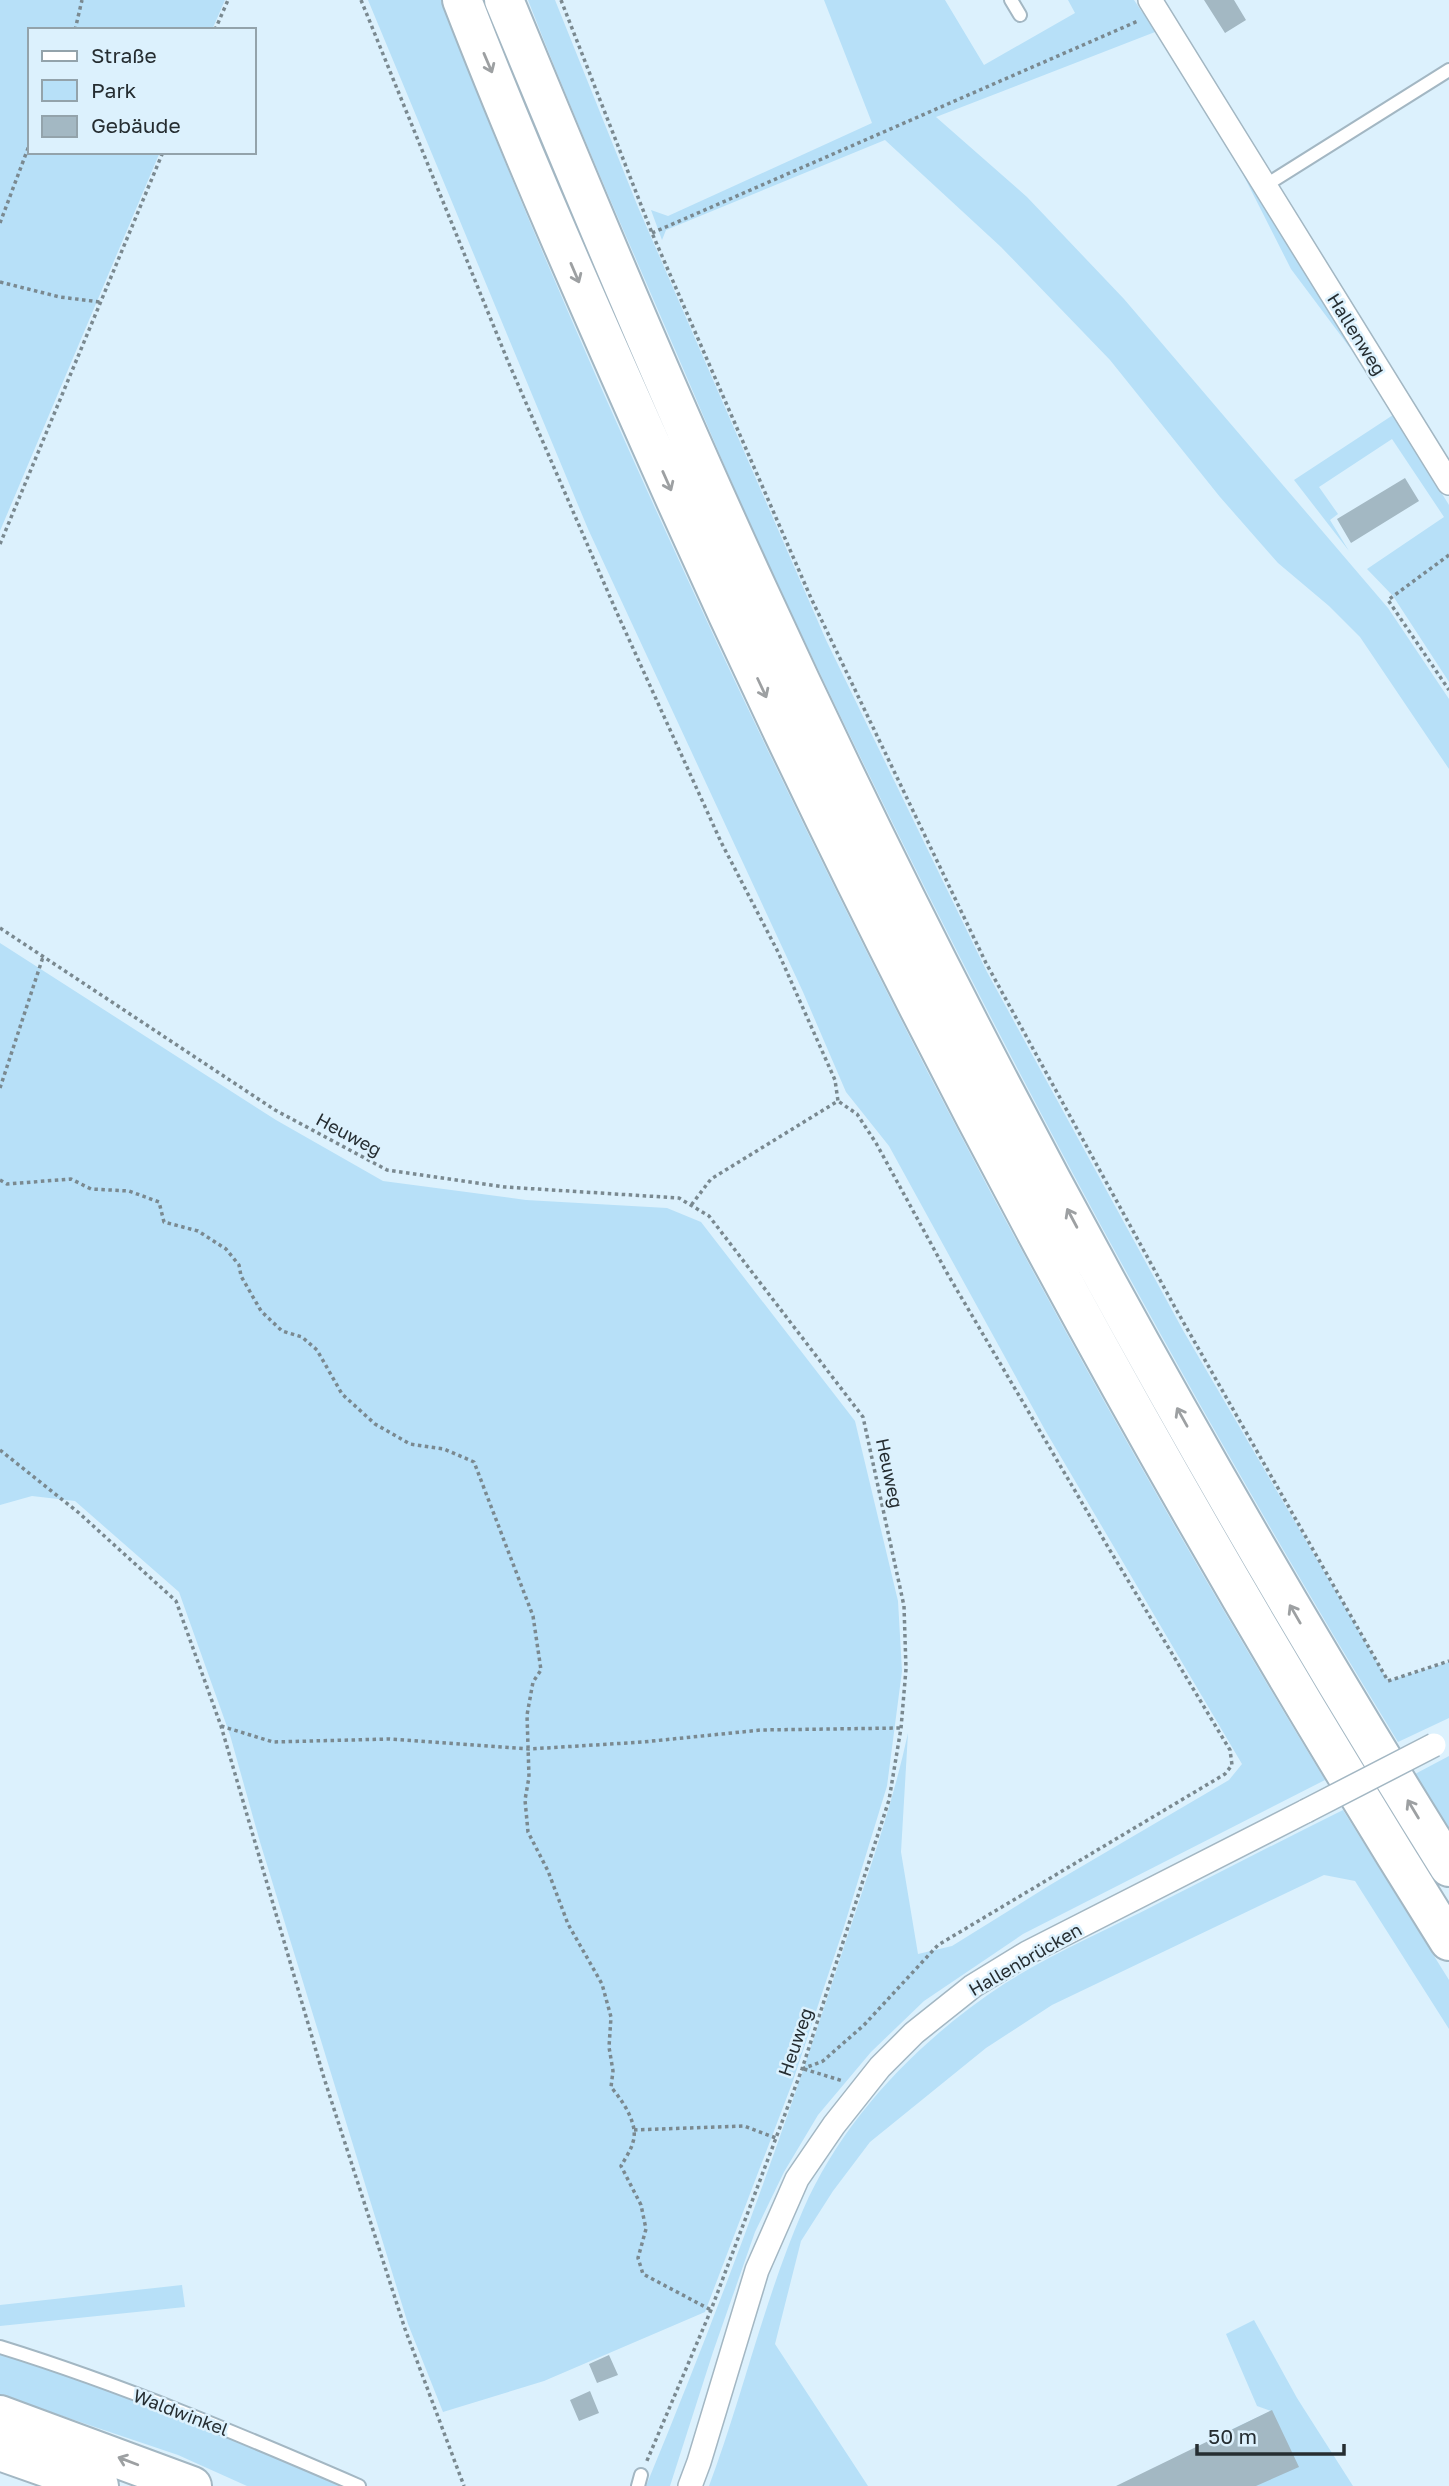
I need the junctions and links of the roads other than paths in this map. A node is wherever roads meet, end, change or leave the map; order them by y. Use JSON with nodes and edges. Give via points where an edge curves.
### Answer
{"nodes":[{"id":1,"x":462,"y":0,"type":"edge"},
{"id":2,"x":504,"y":0,"type":"edge"},
{"id":3,"x":1011,"y":0,"type":"edge"},
{"id":4,"x":1154,"y":6,"type":"edge"},
{"id":5,"x":1020,"y":15,"type":"dead end"},
{"id":6,"x":1449,"y":70,"type":"edge"},
{"id":7,"x":1266,"y":185,"type":"junction"},
{"id":8,"x":1449,"y":483,"type":"edge"},
{"id":9,"x":1442,"y":1742,"type":"edge"},
{"id":10,"x":1449,"y":1867,"type":"edge"},
{"id":11,"x":1449,"y":1941,"type":"edge"},
{"id":12,"x":0,"y":2347,"type":"edge"},
{"id":13,"x":0,"y":2415,"type":"edge"},
{"id":14,"x":0,"y":2451,"type":"edge"},
{"id":15,"x":99,"y":2486,"type":"edge"},
{"id":16,"x":192,"y":2486,"type":"edge"},
{"id":17,"x":359,"y":2486,"type":"edge"},
{"id":18,"x":690,"y":2486,"type":"edge"}],
"edges":[{"from":1,"to":11,"type":"highway","one_way":true,"via":[[594,319],[723,608],[935,1044],[1170,1476],[1284,1674]]},
{"from":10,"to":2,"type":"highway","one_way":true,"via":[[1198,1446],[963,1012],[758,592],[629,301]]},
{"from":3,"to":5,"type":"lane"},
{"from":4,"to":7,"type":"street","name":"Hallenweg"},
{"from":6,"to":7,"type":"lane"},
{"from":7,"to":8,"type":"street","name":"Hallenweg"},
{"from":9,"to":18,"type":"street","name":"Hallenbrücken","bridge":true,"via":[[1027,1953],[973,1986],[914,2033],[880,2067],[797,2179],[757,2270]]},
{"from":12,"to":17,"type":"lane","name":"Waldwinkel","via":[[78,2372]]},
{"from":16,"to":13,"type":"highway","one_way":true},
{"from":14,"to":15,"type":"highway"}]}
